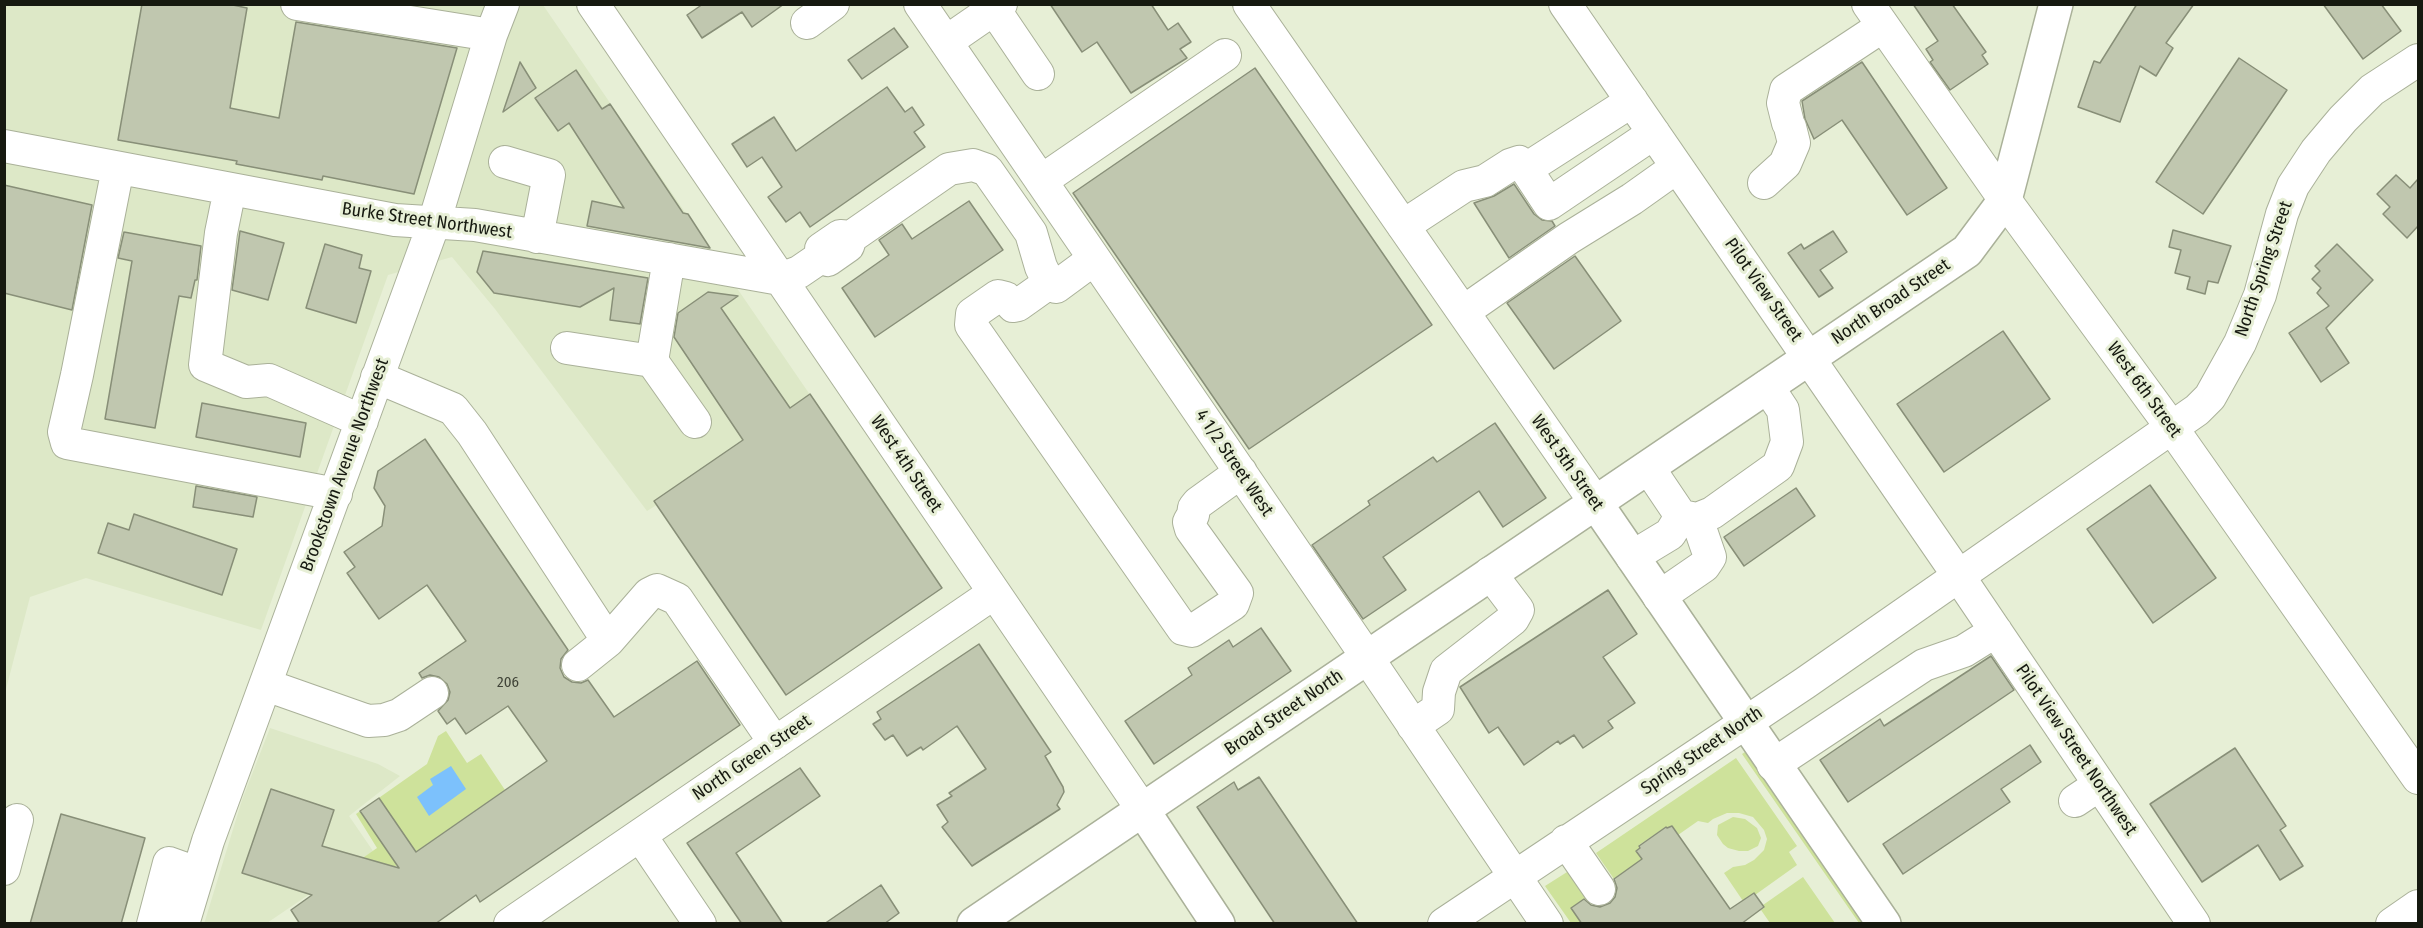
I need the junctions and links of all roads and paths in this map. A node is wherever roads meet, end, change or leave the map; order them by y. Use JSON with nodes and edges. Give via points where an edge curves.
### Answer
{"nodes":[{"id":1,"x":297,"y":4,"type":"edge"},
{"id":2,"x":432,"y":4,"type":"edge"},
{"id":3,"x":593,"y":4,"type":"edge"},
{"id":4,"x":833,"y":4,"type":"edge"},
{"id":5,"x":1249,"y":4,"type":"edge"},
{"id":6,"x":1565,"y":4,"type":"edge"},
{"id":7,"x":2056,"y":4,"type":"edge"},
{"id":8,"x":925,"y":6,"type":"edge"},
{"id":9,"x":997,"y":7,"type":"edge"},
{"id":10,"x":1875,"y":15,"type":"edge"},
{"id":11,"x":497,"y":20,"type":"edge"},
{"id":12,"x":807,"y":23,"type":"dead end"},
{"id":13,"x":946,"y":42,"type":"junction"},
{"id":14,"x":1226,"y":55,"type":"dead end"},
{"id":15,"x":2418,"y":60,"type":"edge"},
{"id":16,"x":1038,"y":75,"type":"dead end"},
{"id":17,"x":1632,"y":101,"type":"junction"},
{"id":18,"x":1654,"y":133,"type":"junction"},
{"id":19,"x":4,"y":146,"type":"edge"},
{"id":20,"x":505,"y":162,"type":"dead end"},
{"id":21,"x":1677,"y":167,"type":"junction"},
{"id":22,"x":118,"y":168,"type":"junction"},
{"id":23,"x":1526,"y":169,"type":"junction"},
{"id":24,"x":1041,"y":181,"type":"junction"},
{"id":25,"x":1764,"y":183,"type":"dead end"},
{"id":26,"x":230,"y":189,"type":"junction"},
{"id":27,"x":2005,"y":200,"type":"junction"},
{"id":28,"x":434,"y":223,"type":"junction"},
{"id":29,"x":1403,"y":226,"type":"junction"},
{"id":30,"x":537,"y":237,"type":"junction"},
{"id":31,"x":1090,"y":253,"type":"junction"},
{"id":32,"x":669,"y":259,"type":"junction"},
{"id":33,"x":780,"y":279,"type":"junction"},
{"id":34,"x":1050,"y":282,"type":"junction"},
{"id":35,"x":1463,"y":312,"type":"junction"},
{"id":36,"x":567,"y":348,"type":"dead end"},
{"id":37,"x":1809,"y":357,"type":"junction"},
{"id":38,"x":652,"y":361,"type":"junction"},
{"id":39,"x":377,"y":377,"type":"junction"},
{"id":40,"x":1767,"y":386,"type":"junction"},
{"id":41,"x":362,"y":421,"type":"junction"},
{"id":42,"x":695,"y":422,"type":"dead end"},
{"id":43,"x":2172,"y":428,"type":"junction"},
{"id":44,"x":1648,"y":466,"type":"junction"},
{"id":45,"x":1245,"y":479,"type":"junction"},
{"id":46,"x":336,"y":494,"type":"junction"},
{"id":47,"x":1595,"y":502,"type":"junction"},
{"id":48,"x":1689,"y":517,"type":"junction"},
{"id":49,"x":1632,"y":557,"type":"junction"},
{"id":50,"x":1490,"y":573,"type":"junction"},
{"id":51,"x":1959,"y":577,"type":"junction"},
{"id":52,"x":994,"y":593,"type":"junction"},
{"id":53,"x":1659,"y":597,"type":"junction"},
{"id":54,"x":1996,"y":631,"type":"junction"},
{"id":55,"x":608,"y":640,"type":"junction"},
{"id":56,"x":1367,"y":657,"type":"junction"},
{"id":57,"x":578,"y":665,"type":"dead end"},
{"id":58,"x":266,"y":685,"type":"junction"},
{"id":59,"x":432,"y":693,"type":"dead end"},
{"id":60,"x":1744,"y":723,"type":"junction"},
{"id":61,"x":1413,"y":726,"type":"junction"},
{"id":62,"x":775,"y":743,"type":"junction"},
{"id":63,"x":1773,"y":765,"type":"junction"},
{"id":64,"x":2418,"y":777,"type":"edge"},
{"id":65,"x":1142,"y":810,"type":"junction"},
{"id":66,"x":17,"y":820,"type":"dead end"},
{"id":67,"x":640,"y":835,"type":"junction"},
{"id":68,"x":1566,"y":841,"type":"junction"},
{"id":69,"x":4,"y":869,"type":"edge"},
{"id":70,"x":197,"y":873,"type":"junction"},
{"id":71,"x":1514,"y":876,"type":"junction"},
{"id":72,"x":1599,"y":889,"type":"dead end"},
{"id":73,"x":2418,"y":906,"type":"edge"},
{"id":74,"x":2179,"y":918,"type":"edge"},
{"id":75,"x":153,"y":924,"type":"edge"},
{"id":76,"x":183,"y":924,"type":"edge"},
{"id":77,"x":510,"y":924,"type":"edge"},
{"id":78,"x":700,"y":924,"type":"edge"},
{"id":79,"x":974,"y":924,"type":"edge"},
{"id":80,"x":1218,"y":924,"type":"edge"},
{"id":81,"x":1444,"y":924,"type":"edge"},
{"id":82,"x":1547,"y":924,"type":"edge"},
{"id":83,"x":1884,"y":924,"type":"edge"},
{"id":84,"x":2392,"y":924,"type":"edge"}],
"edges":[{"from":1,"to":11,"type":"street"},
{"from":2,"to":11,"type":"street"},
{"from":3,"to":33,"type":"street","name":"West 4th Street"},
{"from":4,"to":12,"type":"street"},
{"from":5,"to":29,"type":"street","name":"West 5th Street"},
{"from":6,"to":17,"type":"street","name":"Pilot View Street"},
{"from":7,"to":27,"type":"main road","name":"North Broad Street"},
{"from":8,"to":13,"type":"street","name":"4 1/2 Street West"},
{"from":9,"to":13,"type":"street"},
{"from":9,"to":16,"type":"street"},
{"from":10,"to":25,"type":"street","via":[[1786,90],[1783,104],[1794,143],[1785,164]]},
{"from":10,"to":27,"type":"street","name":"West 6th Street"},
{"from":11,"to":28,"type":"street","name":"Brookstown Avenue Northwest"},
{"from":13,"to":24,"type":"street","name":"4 1/2 Street West"},
{"from":14,"to":24,"type":"street"},
{"from":15,"to":43,"type":"street","name":"North Spring Street","via":[[2372,90],[2316,151],[2293,186],[2260,295],[2240,343],[2210,397]]},
{"from":17,"to":18,"type":"street","name":"Pilot View Street"},
{"from":17,"to":23,"type":"street"},
{"from":18,"to":21,"type":"street","name":"Pilot View Street"},
{"from":18,"to":23,"type":"street","via":[[1549,204]]},
{"from":19,"to":22,"type":"street","name":"Burke Street Northwest"},
{"from":20,"to":30,"type":"street","via":[[549,175]]},
{"from":21,"to":35,"type":"street"},
{"from":21,"to":37,"type":"street","name":"Pilot View Street"},
{"from":22,"to":26,"type":"street","name":"Burke Street Northwest"},
{"from":22,"to":46,"type":"street","via":[[64,432],[67,443]]},
{"from":23,"to":29,"type":"street","via":[[1519,162],[1485,181],[1464,186]]},
{"from":24,"to":31,"type":"street","name":"4 1/2 Street West"},
{"from":26,"to":28,"type":"street","name":"Burke Street Northwest","via":[[395,220]]},
{"from":26,"to":41,"type":"street","via":[[205,365],[246,382],[269,380]]},
{"from":27,"to":37,"type":"main road","name":"North Broad Street","via":[[1967,251]]},
{"from":27,"to":43,"type":"street","name":"West 6th Street"},
{"from":28,"to":30,"type":"street","name":"Burke Street Northwest","via":[[475,225]]},
{"from":28,"to":39,"type":"street","name":"Brookstown Avenue Northwest"},
{"from":29,"to":35,"type":"street","name":"West 5th Street"},
{"from":30,"to":32,"type":"street","name":"Burke Street Northwest"},
{"from":31,"to":34,"type":"street"},
{"from":31,"to":45,"type":"street","name":"4 1/2 Street West"},
{"from":32,"to":33,"type":"street","name":"Burke Street Northwest"},
{"from":32,"to":38,"type":"street"},
{"from":33,"to":34,"type":"street","via":[[799,272],[821,257],[821,249],[840,236],[850,237],[949,169],[973,165],[987,170],[1031,233]]},
{"from":33,"to":52,"type":"street","name":"West 4th Street"},
{"from":34,"to":45,"type":"street","via":[[1018,305],[998,296],[972,314],[971,325],[1183,629],[1192,631],[1233,604],[1237,593],[1189,522],[1193,515],[1206,514]]},
{"from":35,"to":47,"type":"street","name":"West 5th Street"},
{"from":36,"to":38,"type":"street"},
{"from":37,"to":40,"type":"main road","name":"North Broad Street"},
{"from":37,"to":51,"type":"street","name":"Pilot View Street"},
{"from":38,"to":42,"type":"street"},
{"from":39,"to":41,"type":"street","name":"Brookstown Avenue Northwest"},
{"from":39,"to":55,"type":"street","via":[[453,409]]},
{"from":40,"to":44,"type":"main road","name":"North Broad Street"},
{"from":40,"to":48,"type":"street","via":[[1784,410],[1787,442],[1778,466],[1712,513]]},
{"from":41,"to":46,"type":"street","name":"Brookstown Avenue Northwest"},
{"from":43,"to":51,"type":"street","name":"North Spring Street"},
{"from":43,"to":64,"type":"street","name":"West 6th Street"},
{"from":44,"to":47,"type":"main road","name":"North Broad Street"},
{"from":44,"to":48,"type":"street"},
{"from":45,"to":56,"type":"street","name":"4 1/2 Street West"},
{"from":46,"to":58,"type":"street","name":"Brookstown Avenue Northwest"},
{"from":47,"to":49,"type":"main road","name":"West 5th Street"},
{"from":47,"to":50,"type":"main road","name":"Broad Street North"},
{"from":48,"to":49,"type":"street","via":[[1670,534]]},
{"from":48,"to":53,"type":"street","via":[[1710,557],[1704,566]]},
{"from":49,"to":53,"type":"main road","name":"West 5th Street"},
{"from":50,"to":56,"type":"main road","name":"Broad Street North"},
{"from":50,"to":61,"type":"street","via":[[1518,610],[1513,620],[1446,671],[1438,709]]},
{"from":51,"to":54,"type":"street","name":"Pilot View Street Northwest"},
{"from":51,"to":60,"type":"street","name":"Spring Street North"},
{"from":52,"to":62,"type":"street","name":"North Green Street"},
{"from":52,"to":65,"type":"street","name":"West 4th Street"},
{"from":53,"to":60,"type":"main road","name":"West 5th Street"},
{"from":54,"to":63,"type":"street","via":[[1964,651],[1924,665]]},
{"from":54,"to":74,"type":"street","name":"Pilot View Street Northwest","via":[[2087,793]]},
{"from":55,"to":57,"type":"street"},
{"from":55,"to":62,"type":"street","via":[[649,594],[657,590],[677,599]]},
{"from":56,"to":61,"type":"street","name":"4 1/2 Street West"},
{"from":56,"to":65,"type":"main road","name":"Broad Street North"},
{"from":58,"to":59,"type":"street","via":[[368,721],[399,715]]},
{"from":58,"to":70,"type":"street","name":"Brookstown Avenue Northwest"},
{"from":60,"to":63,"type":"main road","name":"West 5th Street"},
{"from":60,"to":68,"type":"street","name":"Spring Street North"},
{"from":61,"to":71,"type":"street","name":"4 1/2 Street West"},
{"from":62,"to":67,"type":"street","name":"North Green Street"},
{"from":63,"to":83,"type":"main road","name":"West 5th Street"},
{"from":65,"to":79,"type":"main road","name":"Broad Street North"},
{"from":65,"to":80,"type":"main road","name":"West 4th Street"},
{"from":66,"to":69,"type":"street"},
{"from":67,"to":77,"type":"street","name":"North Green Street"},
{"from":67,"to":78,"type":"street"},
{"from":68,"to":71,"type":"street","name":"Spring Street North"},
{"from":68,"to":72,"type":"street"},
{"from":70,"to":75,"type":"street","via":[[168,863]]},
{"from":70,"to":76,"type":"street","name":"Brookstown Avenue Northwest"},
{"from":71,"to":81,"type":"street","name":"Spring Street North"},
{"from":71,"to":82,"type":"street","name":"4 1/2 Street West"},
{"from":73,"to":84,"type":"street"}]}
